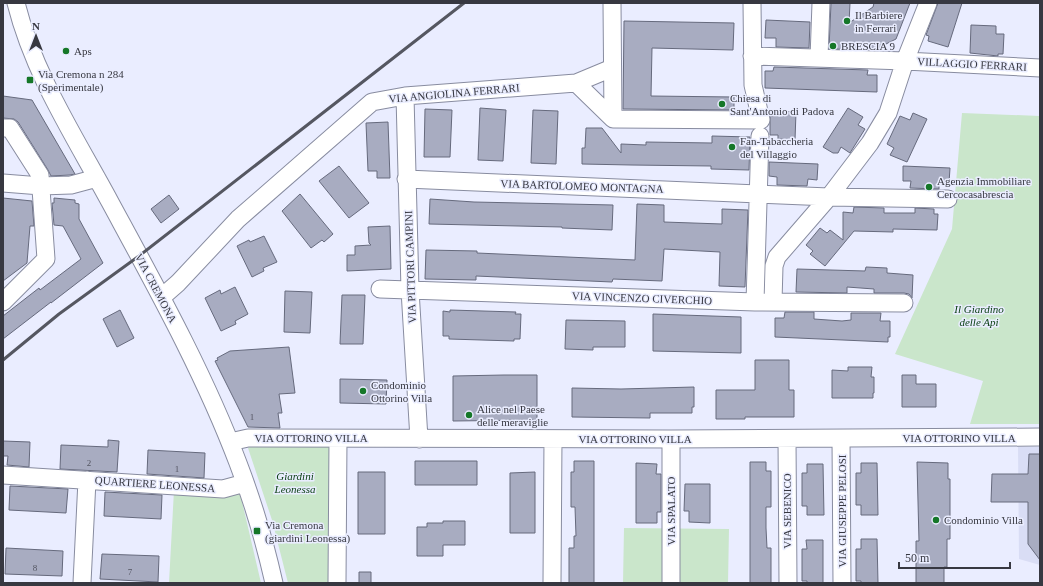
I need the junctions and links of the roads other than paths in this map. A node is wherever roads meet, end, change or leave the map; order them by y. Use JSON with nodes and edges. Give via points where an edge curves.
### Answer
{"nodes":[{"id":1,"x":16,"y":3,"type":"edge"},
{"id":2,"x":612,"y":3,"type":"edge"},
{"id":3,"x":752,"y":3,"type":"edge"},
{"id":4,"x":821,"y":3,"type":"edge"},
{"id":5,"x":928,"y":3,"type":"edge"},
{"id":6,"x":752,"y":56,"type":"junction"},
{"id":7,"x":819,"y":58,"type":"junction"},
{"id":8,"x":905,"y":61,"type":"junction"},
{"id":9,"x":612,"y":68,"type":"junction"},
{"id":10,"x":1040,"y":68,"type":"edge"},
{"id":11,"x":576,"y":83,"type":"junction"},
{"id":12,"x":405,"y":96,"type":"junction"},
{"id":13,"x":613,"y":119,"type":"junction"},
{"id":14,"x":3,"y":128,"type":"edge"},
{"id":15,"x":760,"y":128,"type":"junction"},
{"id":16,"x":97,"y":178,"type":"junction"},
{"id":17,"x":406,"y":179,"type":"junction"},
{"id":18,"x":3,"y":183,"type":"edge"},
{"id":19,"x":41,"y":186,"type":"junction"},
{"id":20,"x":758,"y":194,"type":"junction"},
{"id":21,"x":829,"y":197,"type":"junction"},
{"id":22,"x":948,"y":199,"type":"dead end"},
{"id":23,"x":380,"y":289,"type":"dead end"},
{"id":24,"x":410,"y":290,"type":"junction"},
{"id":25,"x":162,"y":298,"type":"junction"},
{"id":26,"x":3,"y":302,"type":"edge"},
{"id":27,"x":755,"y":302,"type":"junction"},
{"id":28,"x":773,"y":302,"type":"junction"},
{"id":29,"x":904,"y":303,"type":"dead end"},
{"id":30,"x":1040,"y":438,"type":"edge"},
{"id":31,"x":338,"y":439,"type":"junction"},
{"id":32,"x":419,"y":439,"type":"junction"},
{"id":33,"x":553,"y":439,"type":"junction"},
{"id":34,"x":671,"y":439,"type":"junction"},
{"id":35,"x":787,"y":439,"type":"junction"},
{"id":36,"x":842,"y":439,"type":"junction"},
{"id":37,"x":230,"y":442,"type":"junction"},
{"id":38,"x":3,"y":475,"type":"edge"},
{"id":39,"x":87,"y":480,"type":"junction"},
{"id":40,"x":245,"y":483,"type":"junction"},
{"id":41,"x":82,"y":583,"type":"edge"},
{"id":42,"x":274,"y":583,"type":"edge"},
{"id":43,"x":337,"y":583,"type":"edge"},
{"id":44,"x":552,"y":583,"type":"edge"},
{"id":45,"x":672,"y":583,"type":"edge"},
{"id":46,"x":788,"y":583,"type":"edge"},
{"id":47,"x":842,"y":583,"type":"edge"}],
"edges":[{"from":1,"to":16,"type":"street","name":"VIA CREMONA","via":[[31,50],[49,92]]},
{"from":2,"to":9,"type":"street"},
{"from":3,"to":6,"type":"street"},
{"from":4,"to":7,"type":"street"},
{"from":5,"to":8,"type":"street","name":"VILLAGGIO FERRARI"},
{"from":6,"to":7,"type":"street","name":"VILLAGGIO FERRARI"},
{"from":6,"to":15,"type":"street","via":[[752,85]]},
{"from":7,"to":8,"type":"street","name":"VILLAGGIO FERRARI"},
{"from":8,"to":10,"type":"street","name":"VILLAGGIO FERRARI"},
{"from":8,"to":21,"type":"street","name":"VILLAGGIO FERRARI","via":[[888,113],[870,143]]},
{"from":9,"to":11,"type":"street"},
{"from":9,"to":13,"type":"street"},
{"from":11,"to":12,"type":"street","name":"VIA ANGIOLINA FERRARI"},
{"from":11,"to":13,"type":"street"},
{"from":12,"to":17,"type":"street","name":"VIA PITTORI CAMPINI"},
{"from":12,"to":25,"type":"street","name":"VIA ANGIOLINA FERRARI","via":[[372,102],[238,219]]},
{"from":13,"to":15,"type":"street"},
{"from":14,"to":19,"type":"street","via":[[10,128],[40,175]]},
{"from":15,"to":20,"type":"street"},
{"from":16,"to":19,"type":"street","via":[[71,185]]},
{"from":16,"to":25,"type":"street","name":"VIA CREMONA"},
{"from":17,"to":20,"type":"street","name":"VIA BARTOLOMEO MONTAGNA"},
{"from":17,"to":24,"type":"street","name":"VIA PITTORI CAMPINI"},
{"from":18,"to":19,"type":"street"},
{"from":19,"to":26,"type":"street","via":[[46,259]]},
{"from":20,"to":21,"type":"street","name":"VIA BARTOLOMEO MONTAGNA"},
{"from":20,"to":27,"type":"street"},
{"from":21,"to":22,"type":"street","name":"VIA BARTOLOMEO MONTAGNA"},
{"from":21,"to":28,"type":"street","via":[[777,257],[774,266]]},
{"from":23,"to":24,"type":"street","name":"VIA VINCENZO CIVERCHIO"},
{"from":24,"to":27,"type":"street","name":"VIA VINCENZO CIVERCHIO"},
{"from":24,"to":32,"type":"street","name":"VIA PITTORI CAMPINI"},
{"from":25,"to":37,"type":"street","name":"VIA CREMONA"},
{"from":27,"to":28,"type":"street","name":"VIA VINCENZO CIVERCHIO"},
{"from":28,"to":29,"type":"street","name":"VIA VINCENZO CIVERCHIO"},
{"from":30,"to":36,"type":"street","name":"VIA OTTORINO VILLA"},
{"from":31,"to":32,"type":"street","name":"VIA OTTORINO VILLA"},
{"from":31,"to":37,"type":"street","name":"VIA OTTORINO VILLA","via":[[248,438]]},
{"from":31,"to":43,"type":"street"},
{"from":32,"to":33,"type":"street","name":"VIA OTTORINO VILLA"},
{"from":33,"to":34,"type":"street","name":"VIA OTTORINO VILLA"},
{"from":33,"to":44,"type":"street"},
{"from":34,"to":35,"type":"street","name":"VIA OTTORINO VILLA"},
{"from":34,"to":45,"type":"street","name":"VIA SPALATO"},
{"from":35,"to":36,"type":"street","name":"VIA OTTORINO VILLA"},
{"from":35,"to":46,"type":"street","name":"VIA SEBENICO"},
{"from":36,"to":47,"type":"street","name":"VIA GIUSEPPE PELOSI"},
{"from":37,"to":40,"type":"street","name":"VIA CREMONA"},
{"from":38,"to":39,"type":"street","name":"QUARTIERE LEONESSA"},
{"from":39,"to":40,"type":"street","name":"QUARTIERE LEONESSA","via":[[223,488]]},
{"from":39,"to":41,"type":"street","name":"QUARTIERE LEONESSA"},
{"from":40,"to":42,"type":"street","name":"VIA CREMONA"}]}
